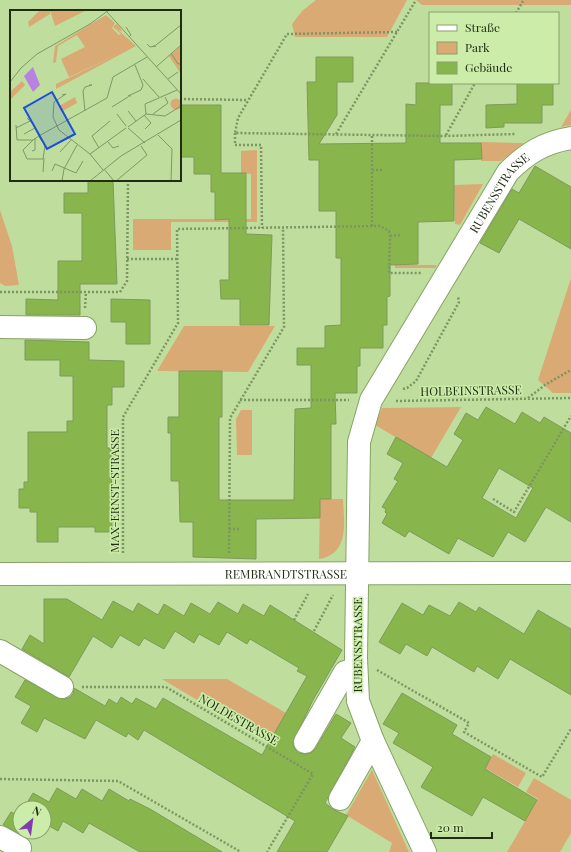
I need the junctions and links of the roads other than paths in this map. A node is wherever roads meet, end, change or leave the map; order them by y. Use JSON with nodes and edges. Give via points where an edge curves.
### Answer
{"nodes":[{"id":1,"x":571,"y":138,"type":"edge"},
{"id":2,"x":0,"y":327,"type":"edge"},
{"id":3,"x":85,"y":328,"type":"dead end"},
{"id":4,"x":357,"y":573,"type":"junction"},
{"id":5,"x":571,"y":573,"type":"edge"},
{"id":6,"x":0,"y":574,"type":"edge"},
{"id":7,"x":0,"y":651,"type":"edge"},
{"id":8,"x":356,"y":664,"type":"junction"},
{"id":9,"x":62,"y":687,"type":"road end"},
{"id":10,"x":373,"y":741,"type":"junction"},
{"id":11,"x":305,"y":742,"type":"dead end"},
{"id":12,"x":340,"y":799,"type":"dead end"},
{"id":13,"x":0,"y":837,"type":"edge"},
{"id":14,"x":20,"y":848,"type":"dead end"},
{"id":15,"x":425,"y":852,"type":"edge"}],
"edges":[{"from":1,"to":4,"type":"street","name":"RUBENSSTRASSE","via":[[551,142],[534,150],[508,172],[371,400],[358,442]]},
{"from":2,"to":3,"type":"street"},
{"from":4,"to":5,"type":"street","name":"REMBRANDTSTRASSE"},
{"from":4,"to":6,"type":"street","name":"REMBRANDTSTRASSE"},
{"from":4,"to":8,"type":"street","name":"RUBENSSTRASSE"},
{"from":7,"to":9,"type":"street"},
{"from":8,"to":10,"type":"street","name":"RUBENSSTRASSE","via":[[358,701]]},
{"from":8,"to":11,"type":"street","via":[[345,672]]},
{"from":10,"to":12,"type":"street"},
{"from":10,"to":15,"type":"street","name":"RUBENSSTRASSE"},
{"from":13,"to":14,"type":"street"}]}
